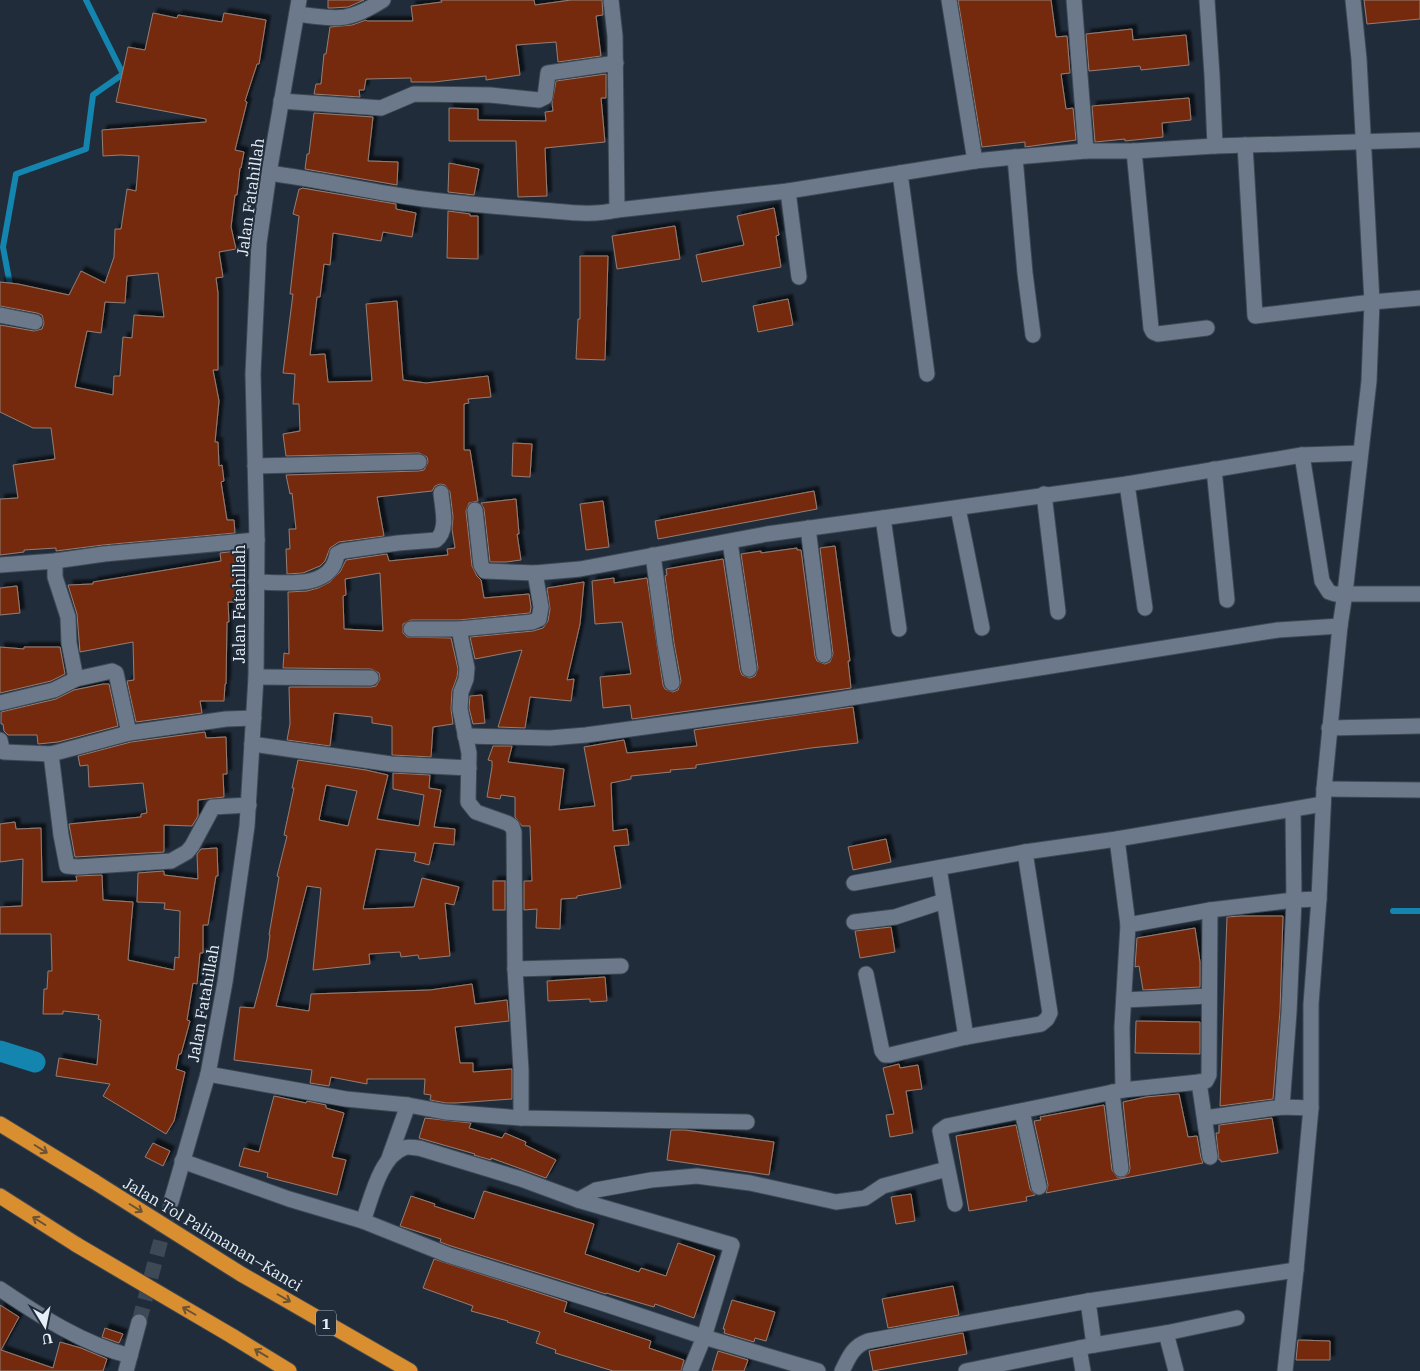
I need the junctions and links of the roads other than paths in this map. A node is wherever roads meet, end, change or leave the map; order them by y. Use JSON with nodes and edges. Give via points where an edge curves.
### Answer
{"nodes":[{"id":1,"x":383,"y":0,"type":"edge"},
{"id":2,"x":611,"y":0,"type":"edge"},
{"id":3,"x":949,"y":0,"type":"edge"},
{"id":4,"x":1074,"y":0,"type":"edge"},
{"id":5,"x":1207,"y":0,"type":"edge"},
{"id":6,"x":1353,"y":0,"type":"edge"},
{"id":7,"x":298,"y":7,"type":"edge"},
{"id":8,"x":616,"y":63,"type":"junction"},
{"id":9,"x":281,"y":101,"type":"junction"},
{"id":10,"x":1420,"y":140,"type":"edge"},
{"id":11,"x":1364,"y":142,"type":"junction"},
{"id":12,"x":1245,"y":145,"type":"junction"},
{"id":13,"x":1215,"y":146,"type":"junction"},
{"id":14,"x":1086,"y":151,"type":"junction"},
{"id":15,"x":1134,"y":151,"type":"junction"},
{"id":16,"x":1015,"y":157,"type":"junction"},
{"id":17,"x":975,"y":161,"type":"junction"},
{"id":18,"x":269,"y":172,"type":"junction"},
{"id":19,"x":900,"y":173,"type":"junction"},
{"id":20,"x":788,"y":192,"type":"junction"},
{"id":21,"x":617,"y":210,"type":"junction"},
{"id":22,"x":799,"y":277,"type":"dead end"},
{"id":23,"x":1420,"y":298,"type":"edge"},
{"id":24,"x":1372,"y":302,"type":"junction"},
{"id":25,"x":5,"y":316,"type":"edge"},
{"id":26,"x":35,"y":322,"type":"dead end"},
{"id":27,"x":1207,"y":328,"type":"dead end"},
{"id":28,"x":1033,"y":335,"type":"dead end"},
{"id":29,"x":927,"y":374,"type":"dead end"},
{"id":30,"x":1360,"y":453,"type":"junction"},
{"id":31,"x":1302,"y":455,"type":"junction"},
{"id":32,"x":419,"y":462,"type":"dead end"},
{"id":33,"x":255,"y":466,"type":"junction"},
{"id":34,"x":1214,"y":468,"type":"junction"},
{"id":35,"x":1127,"y":484,"type":"junction"},
{"id":36,"x":441,"y":493,"type":"dead end"},
{"id":37,"x":1044,"y":494,"type":"junction"},
{"id":38,"x":958,"y":508,"type":"junction"},
{"id":39,"x":475,"y":510,"type":"dead end"},
{"id":40,"x":882,"y":518,"type":"junction"},
{"id":41,"x":808,"y":528,"type":"junction"},
{"id":42,"x":257,"y":540,"type":"junction"},
{"id":43,"x":730,"y":542,"type":"junction"},
{"id":44,"x":652,"y":555,"type":"junction"},
{"id":45,"x":55,"y":561,"type":"junction"},
{"id":46,"x":0,"y":565,"type":"edge"},
{"id":47,"x":535,"y":573,"type":"junction"},
{"id":48,"x":256,"y":582,"type":"junction"},
{"id":49,"x":1345,"y":593,"type":"junction"},
{"id":50,"x":1420,"y":594,"type":"edge"},
{"id":51,"x":1227,"y":600,"type":"dead end"},
{"id":52,"x":1145,"y":608,"type":"dead end"},
{"id":53,"x":1058,"y":612,"type":"dead end"},
{"id":54,"x":1340,"y":626,"type":"junction"},
{"id":55,"x":982,"y":628,"type":"dead end"},
{"id":56,"x":411,"y":629,"type":"dead end"},
{"id":57,"x":459,"y":629,"type":"junction"},
{"id":58,"x":899,"y":629,"type":"dead end"},
{"id":59,"x":824,"y":655,"type":"dead end"},
{"id":60,"x":750,"y":669,"type":"dead end"},
{"id":61,"x":256,"y":677,"type":"junction"},
{"id":62,"x":371,"y":678,"type":"dead end"},
{"id":63,"x":76,"y":679,"type":"junction"},
{"id":64,"x":672,"y":683,"type":"dead end"},
{"id":65,"x":0,"y":702,"type":"edge"},
{"id":66,"x":254,"y":718,"type":"junction"},
{"id":67,"x":1420,"y":726,"type":"edge"},
{"id":68,"x":1329,"y":728,"type":"junction"},
{"id":69,"x":129,"y":733,"type":"junction"},
{"id":70,"x":465,"y":736,"type":"junction"},
{"id":71,"x":0,"y":740,"type":"edge"},
{"id":72,"x":252,"y":744,"type":"junction"},
{"id":73,"x":51,"y":754,"type":"junction"},
{"id":74,"x":469,"y":768,"type":"junction"},
{"id":75,"x":1324,"y":789,"type":"junction"},
{"id":76,"x":1420,"y":790,"type":"edge"},
{"id":77,"x":1323,"y":804,"type":"junction"},
{"id":78,"x":249,"y":805,"type":"junction"},
{"id":79,"x":1293,"y":810,"type":"junction"},
{"id":80,"x":1117,"y":839,"type":"junction"},
{"id":81,"x":1025,"y":852,"type":"junction"},
{"id":82,"x":939,"y":868,"type":"junction"},
{"id":83,"x":854,"y":883,"type":"dead end"},
{"id":84,"x":1319,"y":899,"type":"junction"},
{"id":85,"x":1294,"y":900,"type":"junction"},
{"id":86,"x":944,"y":901,"type":"junction"},
{"id":87,"x":1210,"y":910,"type":"junction"},
{"id":88,"x":854,"y":922,"type":"dead end"},
{"id":89,"x":1128,"y":925,"type":"junction"},
{"id":90,"x":621,"y":966,"type":"dead end"},
{"id":91,"x":515,"y":968,"type":"junction"},
{"id":92,"x":866,"y":974,"type":"dead end"},
{"id":93,"x":1209,"y":996,"type":"junction"},
{"id":94,"x":1124,"y":1000,"type":"junction"},
{"id":95,"x":966,"y":1037,"type":"junction"},
{"id":96,"x":208,"y":1074,"type":"junction"},
{"id":97,"x":1199,"y":1082,"type":"junction"},
{"id":98,"x":1117,"y":1091,"type":"junction"},
{"id":99,"x":408,"y":1105,"type":"junction"},
{"id":100,"x":1282,"y":1107,"type":"junction"},
{"id":101,"x":1311,"y":1108,"type":"junction"},
{"id":102,"x":1022,"y":1111,"type":"junction"},
{"id":103,"x":521,"y":1118,"type":"junction"},
{"id":104,"x":1205,"y":1118,"type":"junction"},
{"id":105,"x":747,"y":1122,"type":"dead end"},
{"id":106,"x":0,"y":1124,"type":"edge"},
{"id":107,"x":1210,"y":1157,"type":"dead end"},
{"id":108,"x":389,"y":1158,"type":"junction"},
{"id":109,"x":182,"y":1161,"type":"junction"},
{"id":110,"x":948,"y":1169,"type":"junction"},
{"id":111,"x":1121,"y":1169,"type":"dead end"},
{"id":112,"x":1039,"y":1187,"type":"dead end"},
{"id":113,"x":0,"y":1196,"type":"edge"},
{"id":114,"x":578,"y":1200,"type":"junction"},
{"id":115,"x":171,"y":1202,"type":"tunnel mouth"},
{"id":116,"x":955,"y":1204,"type":"dead end"},
{"id":117,"x":363,"y":1222,"type":"junction"},
{"id":118,"x":1296,"y":1270,"type":"junction"},
{"id":119,"x":0,"y":1289,"type":"edge"},
{"id":120,"x":1088,"y":1301,"type":"junction"},
{"id":121,"x":1237,"y":1318,"type":"dead end"},
{"id":122,"x":139,"y":1322,"type":"tunnel mouth"},
{"id":123,"x":1166,"y":1333,"type":"junction"},
{"id":124,"x":704,"y":1337,"type":"junction"},
{"id":125,"x":1094,"y":1345,"type":"junction"},
{"id":126,"x":1079,"y":1348,"type":"junction"},
{"id":127,"x":130,"y":1356,"type":"junction"},
{"id":128,"x":999,"y":1368,"type":"edge"},
{"id":129,"x":126,"y":1371,"type":"edge"},
{"id":130,"x":290,"y":1371,"type":"edge"},
{"id":131,"x":410,"y":1371,"type":"edge"},
{"id":132,"x":690,"y":1371,"type":"edge"},
{"id":133,"x":818,"y":1371,"type":"edge"},
{"id":134,"x":842,"y":1371,"type":"edge"},
{"id":135,"x":966,"y":1371,"type":"edge"},
{"id":136,"x":1083,"y":1371,"type":"edge"},
{"id":137,"x":1176,"y":1371,"type":"edge"},
{"id":138,"x":1285,"y":1371,"type":"edge"}],
"edges":[{"from":1,"to":7,"type":"street","via":[[367,10],[342,18]]},
{"from":2,"to":8,"type":"street"},
{"from":3,"to":17,"type":"street"},
{"from":4,"to":14,"type":"street"},
{"from":5,"to":13,"type":"street"},
{"from":6,"to":11,"type":"street"},
{"from":7,"to":9,"type":"street","name":"Jalan Fatahillah"},
{"from":8,"to":9,"type":"street","via":[[548,73],[545,97],[539,100],[490,95],[414,94],[381,108]]},
{"from":8,"to":21,"type":"street"},
{"from":9,"to":18,"type":"street","name":"Jalan Fatahillah"},
{"from":10,"to":11,"type":"street"},
{"from":11,"to":12,"type":"street"},
{"from":11,"to":24,"type":"street"},
{"from":12,"to":13,"type":"street"},
{"from":12,"to":24,"type":"street","via":[[1255,316]]},
{"from":13,"to":15,"type":"street"},
{"from":14,"to":15,"type":"street"},
{"from":14,"to":16,"type":"street"},
{"from":15,"to":27,"type":"street","via":[[1151,328],[1158,334]]},
{"from":16,"to":17,"type":"street"},
{"from":16,"to":28,"type":"street"},
{"from":17,"to":19,"type":"street"},
{"from":18,"to":21,"type":"street","via":[[422,199],[482,206],[578,214]]},
{"from":18,"to":33,"type":"street","name":"Jalan Fatahillah","via":[[260,243],[253,374]]},
{"from":19,"to":20,"type":"street"},
{"from":19,"to":29,"type":"street"},
{"from":20,"to":21,"type":"street"},
{"from":20,"to":22,"type":"street"},
{"from":23,"to":24,"type":"street"},
{"from":24,"to":30,"type":"street","via":[[1369,381]]},
{"from":25,"to":26,"type":"street"},
{"from":30,"to":31,"type":"street"},
{"from":30,"to":49,"type":"street"},
{"from":31,"to":34,"type":"street"},
{"from":31,"to":49,"type":"street","via":[[1322,581],[1329,592]]},
{"from":32,"to":33,"type":"street"},
{"from":33,"to":42,"type":"street","name":"Jalan Fatahillah"},
{"from":34,"to":35,"type":"street"},
{"from":34,"to":51,"type":"street"},
{"from":35,"to":37,"type":"street"},
{"from":35,"to":52,"type":"street"},
{"from":36,"to":48,"type":"street","via":[[444,529],[436,540],[343,551],[337,554],[331,570],[310,582]]},
{"from":37,"to":38,"type":"street"},
{"from":37,"to":53,"type":"street"},
{"from":38,"to":40,"type":"street"},
{"from":38,"to":55,"type":"street"},
{"from":39,"to":47,"type":"street","via":[[481,565],[485,571]]},
{"from":40,"to":41,"type":"street"},
{"from":40,"to":58,"type":"street"},
{"from":41,"to":43,"type":"street"},
{"from":41,"to":59,"type":"street"},
{"from":42,"to":45,"type":"street"},
{"from":42,"to":48,"type":"street","name":"Jalan Fatahillah"},
{"from":43,"to":44,"type":"street"},
{"from":43,"to":60,"type":"street"},
{"from":44,"to":47,"type":"street","via":[[580,569]]},
{"from":44,"to":64,"type":"street"},
{"from":45,"to":46,"type":"street"},
{"from":45,"to":63,"type":"street","via":[[55,577],[68,617]]},
{"from":47,"to":57,"type":"street","via":[[541,606],[539,619]]},
{"from":48,"to":61,"type":"street","name":"Jalan Fatahillah"},
{"from":49,"to":50,"type":"street"},
{"from":49,"to":54,"type":"street"},
{"from":54,"to":68,"type":"street"},
{"from":54,"to":70,"type":"street","via":[[1278,630],[800,706],[586,735],[550,738]]},
{"from":56,"to":57,"type":"street"},
{"from":57,"to":70,"type":"street","via":[[467,668],[460,692]]},
{"from":61,"to":62,"type":"street"},
{"from":61,"to":66,"type":"street","name":"Jalan Fatahillah"},
{"from":63,"to":65,"type":"street","via":[[54,690]]},
{"from":63,"to":69,"type":"street","via":[[112,671],[116,673]]},
{"from":66,"to":69,"type":"street"},
{"from":66,"to":72,"type":"street","name":"Jalan Fatahillah"},
{"from":67,"to":68,"type":"street"},
{"from":68,"to":75,"type":"street"},
{"from":69,"to":73,"type":"street"},
{"from":70,"to":74,"type":"street"},
{"from":71,"to":73,"type":"street","via":[[4,752]]},
{"from":72,"to":74,"type":"street","via":[[391,764]]},
{"from":72,"to":78,"type":"street","name":"Jalan Fatahillah"},
{"from":73,"to":78,"type":"street","via":[[64,857],[69,867],[171,861],[192,846],[213,807]]},
{"from":74,"to":91,"type":"street","via":[[468,802],[472,808],[507,823],[514,832]]},
{"from":75,"to":76,"type":"street"},
{"from":75,"to":77,"type":"street"},
{"from":77,"to":79,"type":"street"},
{"from":77,"to":84,"type":"street"},
{"from":78,"to":96,"type":"street","name":"Jalan Fatahillah","via":[[226,982]]},
{"from":79,"to":80,"type":"street"},
{"from":79,"to":85,"type":"street"},
{"from":80,"to":81,"type":"street"},
{"from":80,"to":89,"type":"street"},
{"from":81,"to":82,"type":"street"},
{"from":81,"to":95,"type":"street","via":[[1050,1013],[1042,1024]]},
{"from":82,"to":83,"type":"street"},
{"from":82,"to":86,"type":"street"},
{"from":84,"to":85,"type":"street"},
{"from":84,"to":101,"type":"street","via":[[1311,1004]]},
{"from":85,"to":87,"type":"street"},
{"from":85,"to":100,"type":"street"},
{"from":86,"to":88,"type":"street","via":[[895,917]]},
{"from":86,"to":95,"type":"street"},
{"from":87,"to":89,"type":"street"},
{"from":87,"to":93,"type":"street"},
{"from":89,"to":94,"type":"street"},
{"from":90,"to":91,"type":"street"},
{"from":91,"to":103,"type":"street"},
{"from":92,"to":95,"type":"street","via":[[885,1054]]},
{"from":93,"to":94,"type":"street"},
{"from":93,"to":97,"type":"street","via":[[1209,1074],[1206,1081]]},
{"from":94,"to":98,"type":"street"},
{"from":96,"to":99,"type":"street","via":[[346,1099]]},
{"from":96,"to":109,"type":"street","name":"Jalan Fatahillah"},
{"from":97,"to":98,"type":"street"},
{"from":97,"to":104,"type":"street"},
{"from":98,"to":102,"type":"street"},
{"from":98,"to":111,"type":"street"},
{"from":99,"to":103,"type":"street","via":[[446,1112]]},
{"from":99,"to":108,"type":"street"},
{"from":100,"to":101,"type":"street"},
{"from":100,"to":104,"type":"street"},
{"from":101,"to":118,"type":"street"},
{"from":102,"to":110,"type":"street","via":[[947,1126],[940,1132]]},
{"from":102,"to":112,"type":"street"},
{"from":103,"to":105,"type":"street"},
{"from":104,"to":107,"type":"street"},
{"from":106,"to":131,"type":"highway","name":"Jalan Tol Palimanan–Kanci","number":"1","one_way":true,"bridge":true,"via":[[241,1274]]},
{"from":108,"to":114,"type":"street","via":[[405,1147],[419,1148]]},
{"from":108,"to":117,"type":"street"},
{"from":109,"to":115,"type":"street","name":"Jalan Fatahillah"},
{"from":109,"to":117,"type":"street"},
{"from":110,"to":114,"type":"street","via":[[883,1186],[865,1198],[844,1202],[697,1176],[596,1190]]},
{"from":110,"to":116,"type":"street"},
{"from":130,"to":113,"type":"highway","one_way":true,"bridge":true},
{"from":114,"to":124,"type":"street","via":[[732,1245]]},
{"from":117,"to":124,"type":"street","via":[[448,1255]]},
{"from":118,"to":120,"type":"street"},
{"from":118,"to":138,"type":"street"},
{"from":119,"to":127,"type":"street","via":[[93,1344]]},
{"from":120,"to":125,"type":"street"},
{"from":120,"to":134,"type":"street","via":[[868,1341],[853,1350]]},
{"from":121,"to":123,"type":"street"},
{"from":122,"to":127,"type":"street"},
{"from":123,"to":125,"type":"street"},
{"from":123,"to":137,"type":"street"},
{"from":124,"to":132,"type":"street"},
{"from":124,"to":133,"type":"street"},
{"from":125,"to":126,"type":"street"},
{"from":126,"to":128,"type":"street"},
{"from":126,"to":136,"type":"street"},
{"from":127,"to":129,"type":"street"},
{"from":128,"to":135,"type":"street"}]}
